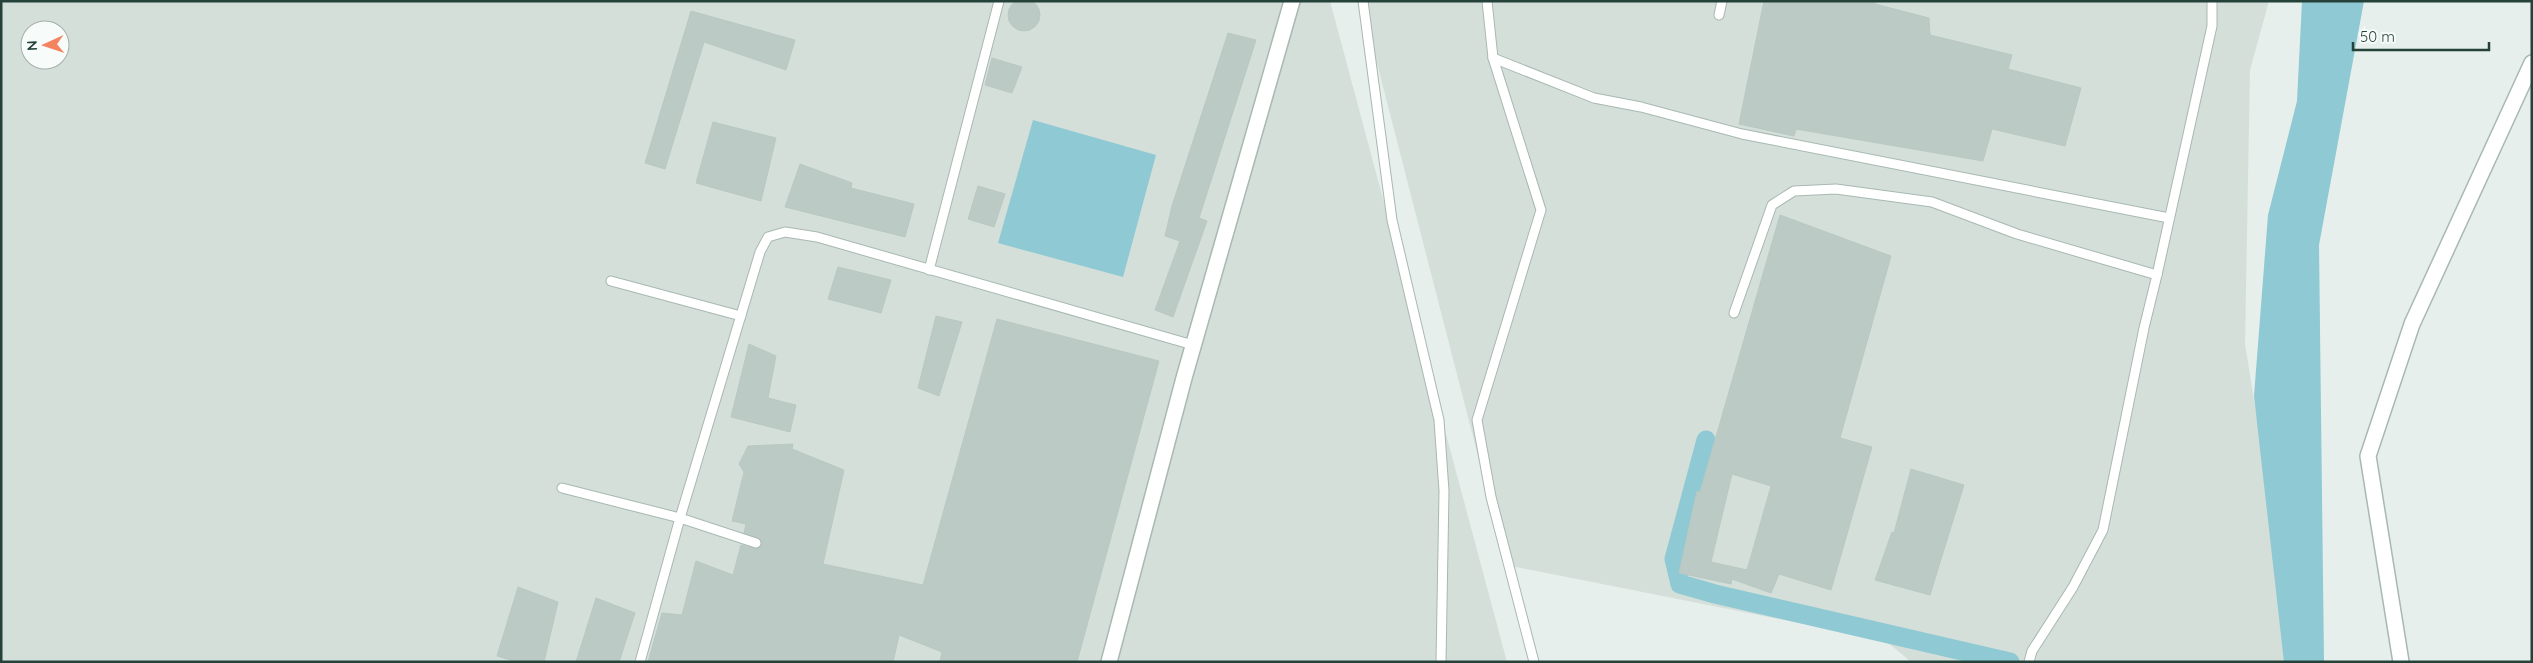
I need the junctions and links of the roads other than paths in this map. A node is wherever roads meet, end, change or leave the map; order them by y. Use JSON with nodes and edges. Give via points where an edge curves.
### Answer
{"nodes":[{"id":1,"x":999,"y":1,"type":"edge"},
{"id":2,"x":1292,"y":1,"type":"edge"},
{"id":3,"x":1363,"y":1,"type":"edge"},
{"id":4,"x":1487,"y":1,"type":"edge"},
{"id":5,"x":1722,"y":1,"type":"edge"},
{"id":6,"x":2212,"y":1,"type":"edge"},
{"id":7,"x":1719,"y":15,"type":"dead end"},
{"id":8,"x":1493,"y":58,"type":"junction"},
{"id":9,"x":2532,"y":63,"type":"edge"},
{"id":10,"x":2169,"y":218,"type":"junction"},
{"id":11,"x":930,"y":270,"type":"junction"},
{"id":12,"x":2157,"y":275,"type":"junction"},
{"id":13,"x":611,"y":281,"type":"dead end"},
{"id":14,"x":1734,"y":314,"type":"dead end"},
{"id":15,"x":741,"y":316,"type":"junction"},
{"id":16,"x":1193,"y":345,"type":"junction"},
{"id":17,"x":562,"y":488,"type":"dead end"},
{"id":18,"x":680,"y":518,"type":"junction"},
{"id":19,"x":756,"y":543,"type":"dead end"},
{"id":20,"x":640,"y":662,"type":"edge"},
{"id":21,"x":1109,"y":662,"type":"edge"},
{"id":22,"x":1441,"y":662,"type":"edge"},
{"id":23,"x":1534,"y":662,"type":"edge"},
{"id":24,"x":2029,"y":662,"type":"edge"},
{"id":25,"x":2401,"y":662,"type":"edge"}],
"edges":[{"from":1,"to":11,"type":"lane"},
{"from":2,"to":16,"type":"street"},
{"from":3,"to":22,"type":"lane","via":[[1392,220],[1439,420],[1444,491]]},
{"from":4,"to":8,"type":"lane"},
{"from":5,"to":7,"type":"lane"},
{"from":6,"to":10,"type":"lane","via":[[2212,26]]},
{"from":8,"to":10,"type":"lane","via":[[1594,98],[1742,134]]},
{"from":8,"to":23,"type":"lane","via":[[1541,210],[1478,420],[1491,497]]},
{"from":9,"to":25,"type":"street","via":[[2412,324],[2368,456]]},
{"from":10,"to":12,"type":"lane"},
{"from":11,"to":15,"type":"lane","via":[[817,237],[785,232],[768,237],[760,252]]},
{"from":11,"to":16,"type":"lane"},
{"from":12,"to":14,"type":"lane","via":[[2017,234],[1932,202],[1836,189],[1794,191],[1772,205]]},
{"from":12,"to":24,"type":"lane","via":[[2103,530],[2073,587],[2032,650]]},
{"from":13,"to":15,"type":"lane"},
{"from":15,"to":18,"type":"lane"},
{"from":16,"to":21,"type":"street"},
{"from":17,"to":18,"type":"lane"},
{"from":18,"to":19,"type":"lane"},
{"from":18,"to":20,"type":"lane"}]}
